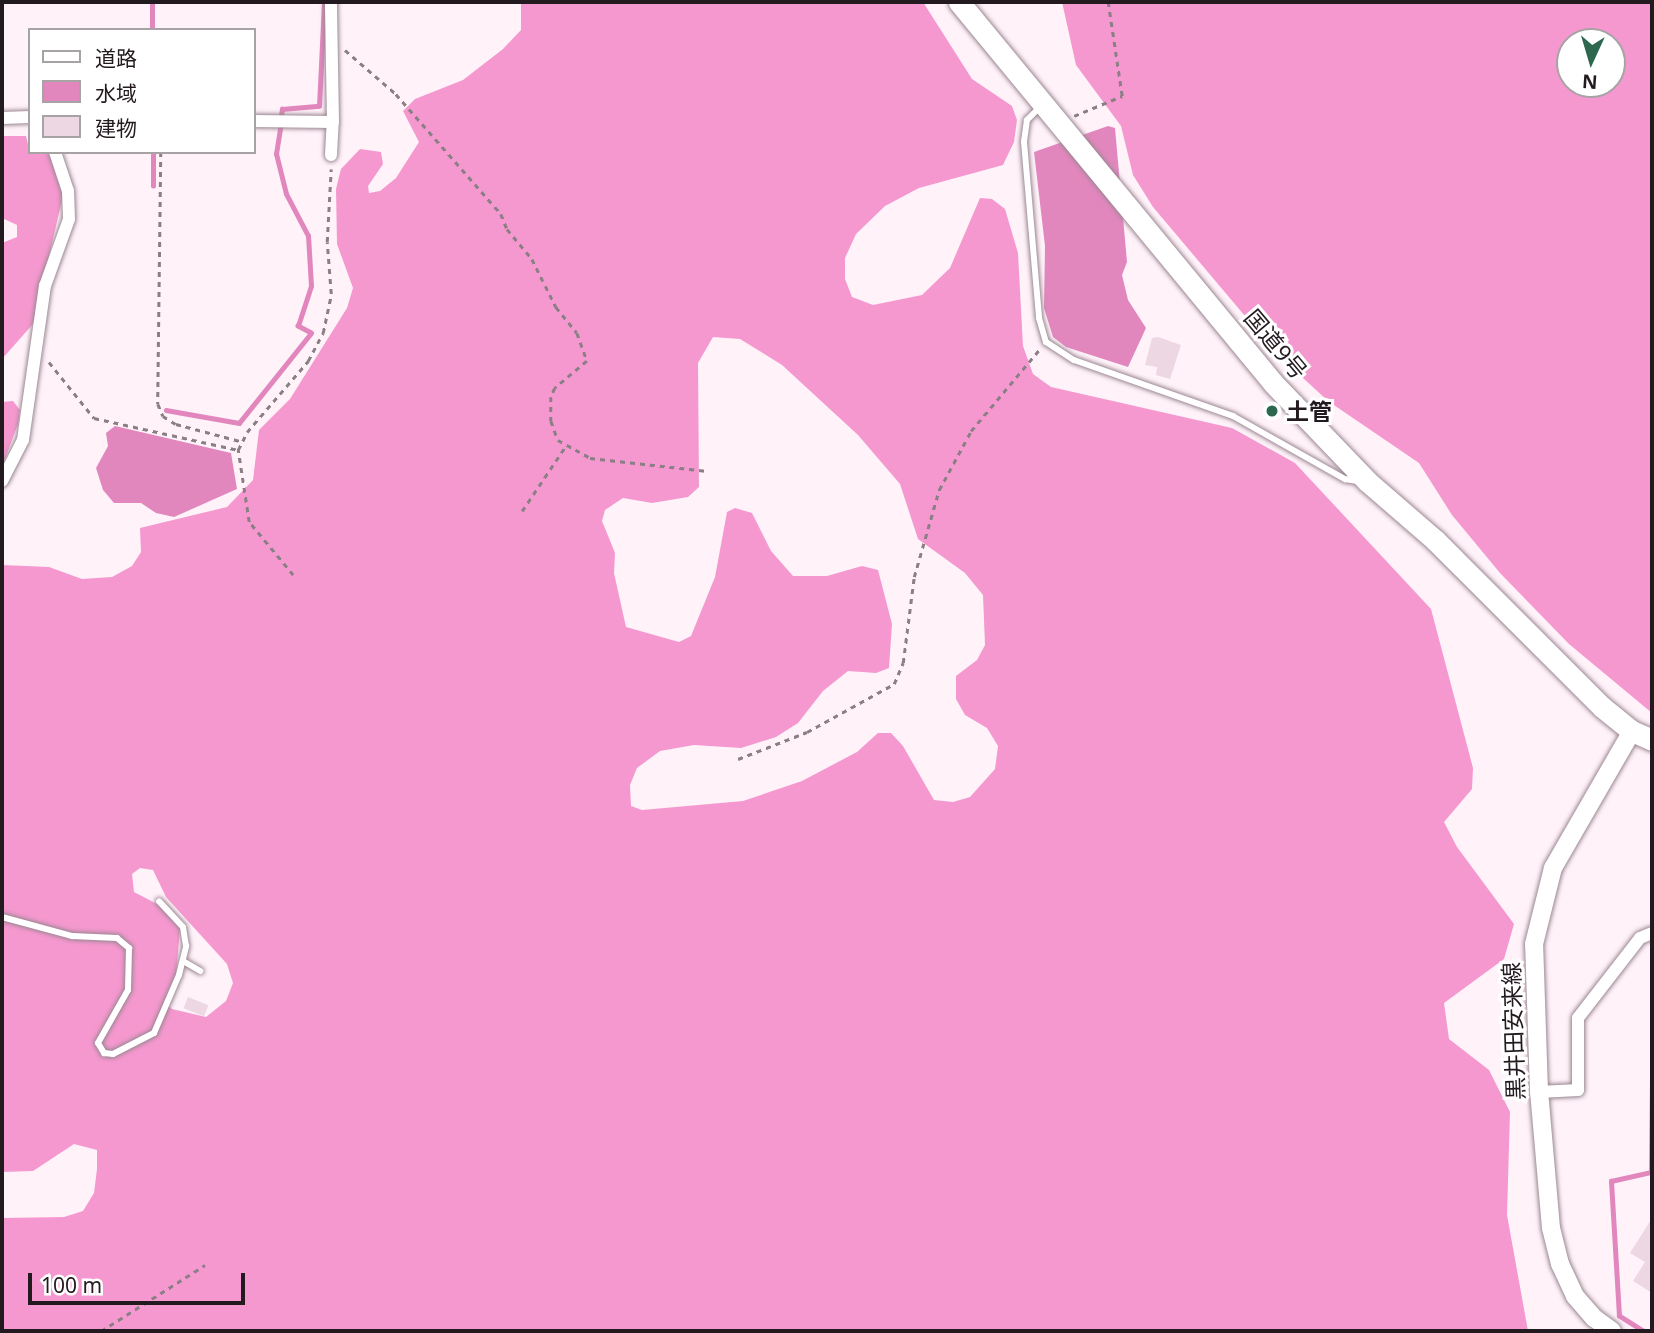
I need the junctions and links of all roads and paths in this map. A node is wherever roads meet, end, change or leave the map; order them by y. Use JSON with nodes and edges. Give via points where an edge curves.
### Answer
{"nodes":[{"id":1,"x":331,"y":2,"type":"edge"},
{"id":2,"x":959,"y":2,"type":"edge"},
{"id":3,"x":1108,"y":2,"type":"edge"},
{"id":4,"x":332,"y":43,"type":"junction"},
{"id":5,"x":1042,"y":105,"type":"junction"},
{"id":6,"x":28,"y":117,"type":"edge"},
{"id":7,"x":2,"y":118,"type":"edge"},
{"id":8,"x":256,"y":121,"type":"edge"},
{"id":9,"x":333,"y":121,"type":"junction"},
{"id":10,"x":1063,"y":130,"type":"junction"},
{"id":11,"x":56,"y":154,"type":"edge"},
{"id":12,"x":161,"y":154,"type":"edge"},
{"id":13,"x":331,"y":155,"type":"joint"},
{"id":14,"x":38,"y":341,"type":"junction"},
{"id":15,"x":1046,"y":342,"type":"junction"},
{"id":16,"x":240,"y":442,"type":"junction"},
{"id":17,"x":566,"y":445,"type":"junction"},
{"id":18,"x":238,"y":450,"type":"junction"},
{"id":19,"x":707,"y":471,"type":"dead end"},
{"id":20,"x":2,"y":481,"type":"edge"},
{"id":21,"x":1367,"y":482,"type":"junction"},
{"id":22,"x":522,"y":511,"type":"dead end"},
{"id":23,"x":293,"y":575,"type":"dead end"},
{"id":24,"x":1632,"y":731,"type":"junction"},
{"id":25,"x":1652,"y":740,"type":"edge"},
{"id":26,"x":738,"y":759,"type":"dead end"},
{"id":27,"x":159,"y":901,"type":"dead end"},
{"id":28,"x":2,"y":916,"type":"edge"},
{"id":29,"x":1652,"y":933,"type":"edge"},
{"id":30,"x":183,"y":961,"type":"junction"},
{"id":31,"x":200,"y":971,"type":"dead end"},
{"id":32,"x":1539,"y":1092,"type":"junction"},
{"id":33,"x":205,"y":1265,"type":"dead end"},
{"id":34,"x":1591,"y":1325,"type":"edge"},
{"id":35,"x":101,"y":1331,"type":"edge"},
{"id":36,"x":1612,"y":1331,"type":"edge"}],
"edges":[{"from":1,"to":4,"type":"street"},
{"from":2,"to":5,"type":"highway","name":"国道9号"},
{"from":3,"to":10,"type":"path","via":[[1122,96]]},
{"from":4,"to":9,"type":"street"},
{"from":4,"to":17,"type":"path","via":[[396,94],[501,214],[507,229],[532,259],[556,307],[577,333],[587,361],[555,388],[551,397],[553,432]]},
{"from":5,"to":10,"type":"highway","name":"国道9号"},
{"from":5,"to":15,"type":"lane","via":[[1027,120],[1024,142],[1039,318]]},
{"from":6,"to":7,"type":"street"},
{"from":8,"to":9,"type":"street"},
{"from":9,"to":13,"type":"street"},
{"from":10,"to":21,"type":"highway","name":"国道9号","via":[[1273,383]]},
{"from":11,"to":14,"type":"street","via":[[68,191],[69,219],[45,286]]},
{"from":12,"to":16,"type":"path","via":[[158,404],[163,416],[176,424]]},
{"from":13,"to":16,"type":"path","via":[[327,242],[331,294],[323,332],[308,361]]},
{"from":14,"to":18,"type":"path","via":[[59,378],[94,418]]},
{"from":14,"to":20,"type":"street","via":[[23,440]]},
{"from":15,"to":21,"type":"lane","via":[[1074,360],[1233,416],[1345,479]]},
{"from":15,"to":26,"type":"path","via":[[971,431],[939,490],[914,577],[903,663],[894,684],[807,732]]},
{"from":16,"to":18,"type":"path"},
{"from":17,"to":19,"type":"path","via":[[590,458]]},
{"from":17,"to":22,"type":"path"},
{"from":18,"to":23,"type":"path","via":[[249,522]]},
{"from":21,"to":24,"type":"highway","name":"国道9号","via":[[1435,540]]},
{"from":24,"to":25,"type":"highway","name":"国道9号"},
{"from":24,"to":32,"type":"main road","name":"黒井田安来線","via":[[1553,868],[1541,902],[1534,944]]},
{"from":27,"to":30,"type":"lane","via":[[183,927]]},
{"from":28,"to":30,"type":"lane","via":[[72,936],[117,938],[129,948],[132,975],[122,1004],[100,1036],[104,1052],[122,1050],[154,1033]]},
{"from":29,"to":32,"type":"street","via":[[1640,938],[1578,1018],[1578,1090]]},
{"from":30,"to":31,"type":"lane"},
{"from":32,"to":34,"type":"main road","name":"黒井田安来線","via":[[1551,1228],[1570,1285]]},
{"from":33,"to":35,"type":"path"},
{"from":34,"to":36,"type":"main road","name":"黒井田安来線"}]}
